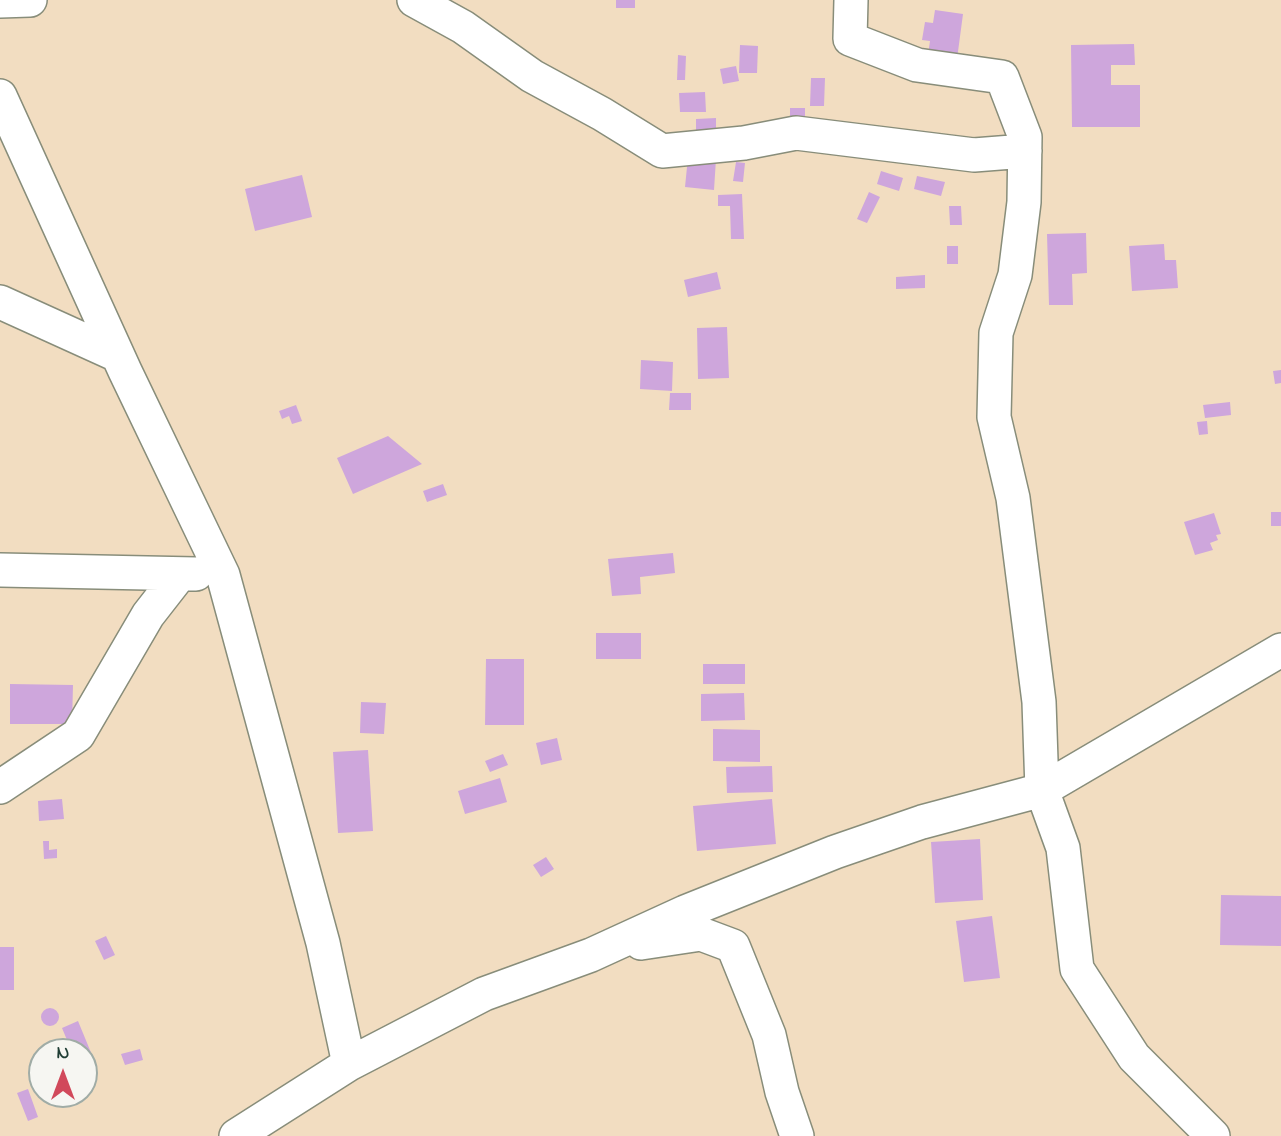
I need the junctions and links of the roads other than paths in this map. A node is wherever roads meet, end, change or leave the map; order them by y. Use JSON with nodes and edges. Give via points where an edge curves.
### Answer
{"nodes":[{"id":1,"x":30,"y":0,"type":"edge"},
{"id":2,"x":414,"y":0,"type":"edge"},
{"id":3,"x":851,"y":0,"type":"edge"},
{"id":4,"x":0,"y":1,"type":"edge"},
{"id":5,"x":0,"y":96,"type":"edge"},
{"id":6,"x":1025,"y":151,"type":"junction"},
{"id":7,"x":0,"y":302,"type":"edge"},
{"id":8,"x":117,"y":355,"type":"junction"},
{"id":9,"x":0,"y":570,"type":"edge"},
{"id":10,"x":180,"y":574,"type":"junction"},
{"id":11,"x":223,"y":575,"type":"junction"},
{"id":12,"x":1281,"y":650,"type":"edge"},
{"id":13,"x":0,"y":787,"type":"edge"},
{"id":14,"x":1042,"y":790,"type":"junction"},
{"id":15,"x":609,"y":946,"type":"junction"},
{"id":16,"x":349,"y":1064,"type":"junction"},
{"id":17,"x":236,"y":1136,"type":"edge"},
{"id":18,"x":797,"y":1136,"type":"edge"},
{"id":19,"x":1213,"y":1136,"type":"edge"}],
"edges":[{"from":1,"to":4,"type":"street"},
{"from":2,"to":6,"type":"street","via":[[463,27],[532,76],[662,151],[796,133],[974,155]]},
{"from":3,"to":6,"type":"street","via":[[850,39],[917,65],[1002,77],[1025,137]]},
{"from":5,"to":8,"type":"street"},
{"from":6,"to":14,"type":"street","via":[[1015,275],[996,333],[994,417],[1013,498],[1039,702]]},
{"from":7,"to":8,"type":"street"},
{"from":8,"to":11,"type":"street"},
{"from":9,"to":10,"type":"street"},
{"from":10,"to":11,"type":"street"},
{"from":10,"to":13,"type":"street","via":[[148,615],[78,735]]},
{"from":11,"to":16,"type":"street","via":[[323,943]]},
{"from":12,"to":14,"type":"street"},
{"from":14,"to":15,"type":"street","via":[[922,822],[835,852]]},
{"from":14,"to":19,"type":"street","via":[[1063,848],[1077,969],[1134,1057]]},
{"from":15,"to":16,"type":"street","via":[[484,994]]},
{"from":15,"to":18,"type":"street","via":[[701,934],[733,946],[769,1034]]},
{"from":16,"to":17,"type":"street"}]}
